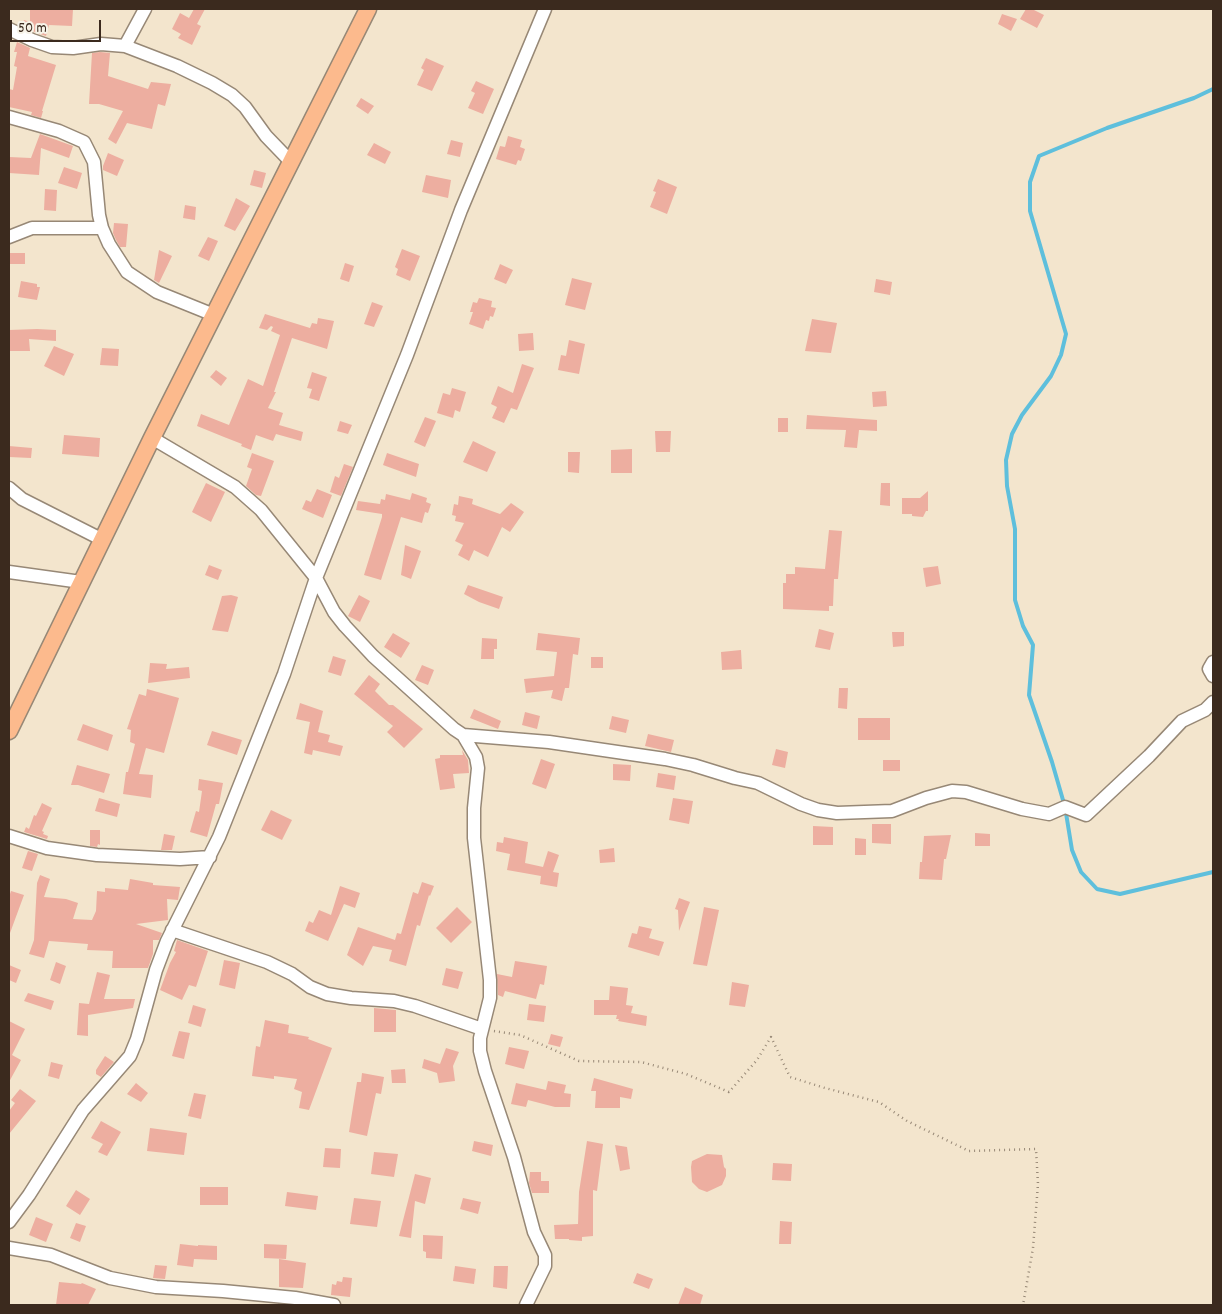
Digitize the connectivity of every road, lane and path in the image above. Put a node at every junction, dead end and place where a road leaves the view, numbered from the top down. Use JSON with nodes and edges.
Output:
{"nodes":[{"id":1,"x":145,"y":9,"type":"edge"},
{"id":2,"x":368,"y":9,"type":"edge"},
{"id":3,"x":545,"y":9,"type":"edge"},
{"id":4,"x":9,"y":29,"type":"edge"},
{"id":5,"x":125,"y":46,"type":"junction"},
{"id":6,"x":9,"y":118,"type":"edge"},
{"id":7,"x":292,"y":163,"type":"junction"},
{"id":8,"x":102,"y":228,"type":"junction"},
{"id":9,"x":9,"y":237,"type":"edge"},
{"id":10,"x":214,"y":315,"type":"junction"},
{"id":11,"x":152,"y":438,"type":"junction"},
{"id":12,"x":9,"y":488,"type":"edge"},
{"id":13,"x":103,"y":540,"type":"junction"},
{"id":14,"x":9,"y":572,"type":"edge"},
{"id":15,"x":316,"y":578,"type":"junction"},
{"id":16,"x":81,"y":582,"type":"junction"},
{"id":17,"x":1213,"y":662,"type":"edge"},
{"id":18,"x":1213,"y":676,"type":"edge"},
{"id":19,"x":1213,"y":702,"type":"edge"},
{"id":20,"x":9,"y":731,"type":"edge"},
{"id":21,"x":463,"y":734,"type":"junction"},
{"id":22,"x":9,"y":836,"type":"edge"},
{"id":23,"x":210,"y":857,"type":"junction"},
{"id":24,"x":172,"y":930,"type":"junction"},
{"id":25,"x":482,"y":1029,"type":"junction"},
{"id":26,"x":9,"y":1222,"type":"edge"},
{"id":27,"x":9,"y":1248,"type":"edge"},
{"id":28,"x":334,"y":1305,"type":"edge"},
{"id":29,"x":526,"y":1305,"type":"edge"},
{"id":30,"x":1024,"y":1305,"type":"edge"}],
"edges":[{"from":1,"to":5,"type":"street"},
{"from":2,"to":7,"type":"main road"},
{"from":3,"to":15,"type":"street"},
{"from":4,"to":5,"type":"street"},
{"from":5,"to":7,"type":"street"},
{"from":6,"to":8,"type":"street"},
{"from":7,"to":10,"type":"main road"},
{"from":8,"to":9,"type":"street"},
{"from":8,"to":10,"type":"street"},
{"from":10,"to":11,"type":"main road"},
{"from":11,"to":13,"type":"main road"},
{"from":11,"to":15,"type":"street"},
{"from":12,"to":13,"type":"street"},
{"from":13,"to":16,"type":"main road"},
{"from":14,"to":16,"type":"street"},
{"from":15,"to":21,"type":"street"},
{"from":15,"to":23,"type":"street"},
{"from":16,"to":20,"type":"main road"},
{"from":17,"to":18,"type":"street"},
{"from":19,"to":21,"type":"street"},
{"from":21,"to":25,"type":"street"},
{"from":22,"to":23,"type":"street"},
{"from":23,"to":24,"type":"street"},
{"from":24,"to":25,"type":"street"},
{"from":24,"to":26,"type":"street"},
{"from":25,"to":29,"type":"street"},
{"from":25,"to":30,"type":"path"},
{"from":27,"to":28,"type":"street"}]}
